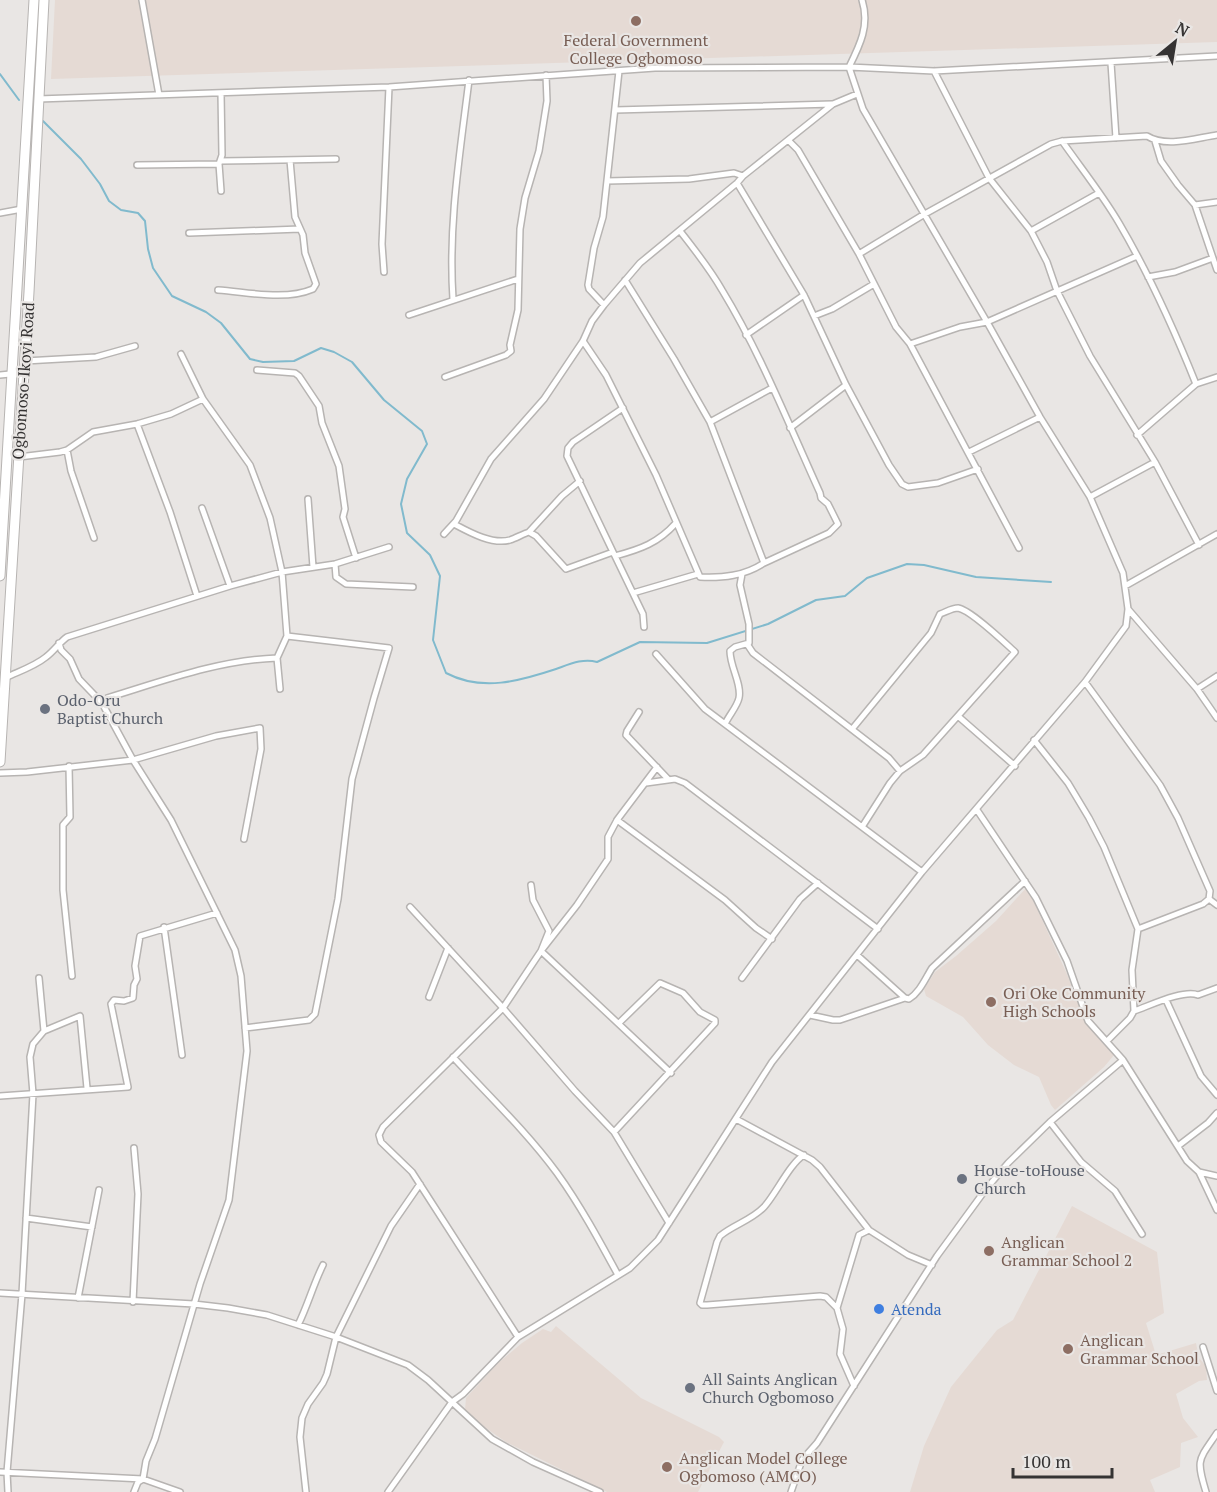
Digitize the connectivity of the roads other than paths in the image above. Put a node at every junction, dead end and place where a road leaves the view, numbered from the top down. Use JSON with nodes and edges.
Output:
{"nodes":[{"id":1,"x":33,"y":0,"type":"edge"},
{"id":2,"x":44,"y":0,"type":"edge"},
{"id":3,"x":142,"y":0,"type":"edge"},
{"id":4,"x":862,"y":0,"type":"edge"},
{"id":5,"x":1217,"y":56,"type":"edge"},
{"id":6,"x":1111,"y":63,"type":"junction"},
{"id":7,"x":849,"y":67,"type":"junction"},
{"id":8,"x":934,"y":70,"type":"junction"},
{"id":9,"x":618,"y":71,"type":"junction"},
{"id":10,"x":546,"y":75,"type":"junction"},
{"id":11,"x":469,"y":80,"type":"junction"},
{"id":12,"x":389,"y":87,"type":"junction"},
{"id":13,"x":221,"y":93,"type":"junction"},
{"id":14,"x":857,"y":94,"type":"junction"},
{"id":15,"x":159,"y":95,"type":"junction"},
{"id":16,"x":38,"y":99,"type":"junction"},
{"id":17,"x":834,"y":104,"type":"junction"},
{"id":18,"x":615,"y":110,"type":"junction"},
{"id":19,"x":1217,"y":135,"type":"edge"},
{"id":20,"x":1116,"y":138,"type":"junction"},
{"id":21,"x":789,"y":141,"type":"junction"},
{"id":22,"x":1062,"y":141,"type":"junction"},
{"id":23,"x":1155,"y":141,"type":"junction"},
{"id":24,"x":336,"y":159,"type":"dead end"},
{"id":25,"x":290,"y":160,"type":"junction"},
{"id":26,"x":220,"y":162,"type":"junction"},
{"id":27,"x":137,"y":165,"type":"dead end"},
{"id":28,"x":743,"y":176,"type":"junction"},
{"id":29,"x":989,"y":178,"type":"junction"},
{"id":30,"x":607,"y":181,"type":"junction"},
{"id":31,"x":737,"y":183,"type":"junction"},
{"id":32,"x":221,"y":191,"type":"dead end"},
{"id":33,"x":1099,"y":193,"type":"junction"},
{"id":34,"x":1217,"y":202,"type":"edge"},
{"id":35,"x":1195,"y":205,"type":"junction"},
{"id":36,"x":22,"y":209,"type":"junction"},
{"id":37,"x":0,"y":213,"type":"edge"},
{"id":38,"x":923,"y":214,"type":"junction"},
{"id":39,"x":300,"y":229,"type":"junction"},
{"id":40,"x":680,"y":231,"type":"junction"},
{"id":41,"x":1031,"y":231,"type":"junction"},
{"id":42,"x":189,"y":233,"type":"dead end"},
{"id":43,"x":859,"y":254,"type":"junction"},
{"id":44,"x":1137,"y":256,"type":"junction"},
{"id":45,"x":1213,"y":258,"type":"junction"},
{"id":46,"x":1217,"y":270,"type":"edge"},
{"id":47,"x":384,"y":272,"type":"dead end"},
{"id":48,"x":1148,"y":277,"type":"junction"},
{"id":49,"x":518,"y":279,"type":"junction"},
{"id":50,"x":625,"y":280,"type":"junction"},
{"id":51,"x":874,"y":284,"type":"junction"},
{"id":52,"x":218,"y":290,"type":"dead end"},
{"id":53,"x":1057,"y":291,"type":"junction"},
{"id":54,"x":804,"y":295,"type":"junction"},
{"id":55,"x":453,"y":299,"type":"junction"},
{"id":56,"x":604,"y":304,"type":"junction"},
{"id":57,"x":409,"y":315,"type":"dead end"},
{"id":58,"x":814,"y":316,"type":"junction"},
{"id":59,"x":987,"y":322,"type":"junction"},
{"id":60,"x":746,"y":335,"type":"junction"},
{"id":61,"x":583,"y":340,"type":"junction"},
{"id":62,"x":910,"y":344,"type":"junction"},
{"id":63,"x":135,"y":346,"type":"dead end"},
{"id":64,"x":181,"y":354,"type":"dead end"},
{"id":65,"x":25,"y":361,"type":"junction"},
{"id":66,"x":257,"y":370,"type":"dead end"},
{"id":67,"x":10,"y":374,"type":"junction"},
{"id":68,"x":0,"y":375,"type":"edge"},
{"id":69,"x":445,"y":377,"type":"dead end"},
{"id":70,"x":1217,"y":377,"type":"edge"},
{"id":71,"x":1196,"y":384,"type":"junction"},
{"id":72,"x":846,"y":385,"type":"junction"},
{"id":73,"x":772,"y":388,"type":"junction"},
{"id":74,"x":203,"y":399,"type":"junction"},
{"id":75,"x":623,"y":408,"type":"junction"},
{"id":76,"x":1040,"y":417,"type":"junction"},
{"id":77,"x":710,"y":422,"type":"junction"},
{"id":78,"x":137,"y":424,"type":"junction"},
{"id":79,"x":790,"y":428,"type":"junction"},
{"id":80,"x":1137,"y":435,"type":"junction"},
{"id":81,"x":67,"y":450,"type":"junction"},
{"id":82,"x":969,"y":452,"type":"junction"},
{"id":83,"x":18,"y":457,"type":"junction"},
{"id":84,"x":1155,"y":462,"type":"junction"},
{"id":85,"x":978,"y":469,"type":"junction"},
{"id":86,"x":580,"y":481,"type":"junction"},
{"id":87,"x":2,"y":493,"type":"edge"},
{"id":88,"x":17,"y":493,"type":"junction"},
{"id":89,"x":1090,"y":497,"type":"junction"},
{"id":90,"x":308,"y":499,"type":"dead end"},
{"id":91,"x":202,"y":508,"type":"dead end"},
{"id":92,"x":676,"y":523,"type":"junction"},
{"id":93,"x":453,"y":524,"type":"junction"},
{"id":94,"x":529,"y":532,"type":"junction"},
{"id":95,"x":444,"y":534,"type":"dead end"},
{"id":96,"x":1217,"y":534,"type":"edge"},
{"id":97,"x":94,"y":538,"type":"dead end"},
{"id":98,"x":1199,"y":545,"type":"junction"},
{"id":99,"x":389,"y":547,"type":"dead end"},
{"id":100,"x":1019,"y":548,"type":"dead end"},
{"id":101,"x":614,"y":554,"type":"junction"},
{"id":102,"x":356,"y":558,"type":"junction"},
{"id":103,"x":764,"y":563,"type":"junction"},
{"id":104,"x":335,"y":564,"type":"junction"},
{"id":105,"x":313,"y":567,"type":"junction"},
{"id":106,"x":282,"y":572,"type":"junction"},
{"id":107,"x":698,"y":574,"type":"junction"},
{"id":108,"x":742,"y":574,"type":"junction"},
{"id":109,"x":0,"y":576,"type":"edge"},
{"id":110,"x":230,"y":586,"type":"junction"},
{"id":111,"x":1125,"y":586,"type":"junction"},
{"id":112,"x":413,"y":587,"type":"dead end"},
{"id":113,"x":633,"y":593,"type":"junction"},
{"id":114,"x":197,"y":596,"type":"junction"},
{"id":115,"x":1128,"y":609,"type":"junction"},
{"id":116,"x":644,"y":627,"type":"dead end"},
{"id":117,"x":287,"y":636,"type":"junction"},
{"id":118,"x":59,"y":643,"type":"junction"},
{"id":119,"x":747,"y":644,"type":"junction"},
{"id":120,"x":656,"y":654,"type":"dead end"},
{"id":121,"x":277,"y":658,"type":"junction"},
{"id":122,"x":1217,"y":676,"type":"edge"},
{"id":123,"x":7,"y":677,"type":"junction"},
{"id":124,"x":1085,"y":682,"type":"junction"},
{"id":125,"x":280,"y":689,"type":"dead end"},
{"id":126,"x":1197,"y":689,"type":"junction"},
{"id":127,"x":102,"y":703,"type":"junction"},
{"id":128,"x":639,"y":712,"type":"dead end"},
{"id":129,"x":959,"y":717,"type":"junction"},
{"id":130,"x":1217,"y":717,"type":"edge"},
{"id":131,"x":725,"y":724,"type":"junction"},
{"id":132,"x":853,"y":728,"type":"junction"},
{"id":133,"x":1034,"y":741,"type":"junction"},
{"id":134,"x":133,"y":760,"type":"junction"},
{"id":135,"x":0,"y":762,"type":"edge"},
{"id":136,"x":69,"y":766,"type":"junction"},
{"id":137,"x":1015,"y":766,"type":"junction"},
{"id":138,"x":657,"y":767,"type":"junction"},
{"id":139,"x":900,"y":771,"type":"junction"},
{"id":140,"x":0,"y":772,"type":"edge"},
{"id":141,"x":668,"y":779,"type":"junction"},
{"id":142,"x":646,"y":783,"type":"junction"},
{"id":143,"x":977,"y":810,"type":"junction"},
{"id":144,"x":617,"y":820,"type":"junction"},
{"id":145,"x":862,"y":827,"type":"junction"},
{"id":146,"x":244,"y":839,"type":"dead end"},
{"id":147,"x":922,"y":872,"type":"junction"},
{"id":148,"x":1025,"y":881,"type":"junction"},
{"id":149,"x":818,"y":883,"type":"junction"},
{"id":150,"x":531,"y":885,"type":"dead end"},
{"id":151,"x":1209,"y":899,"type":"junction"},
{"id":152,"x":1217,"y":905,"type":"edge"},
{"id":153,"x":410,"y":908,"type":"dead end"},
{"id":154,"x":217,"y":913,"type":"junction"},
{"id":155,"x":164,"y":927,"type":"junction"},
{"id":156,"x":878,"y":929,"type":"junction"},
{"id":157,"x":1138,"y":929,"type":"junction"},
{"id":158,"x":772,"y":939,"type":"junction"},
{"id":159,"x":448,"y":948,"type":"junction"},
{"id":160,"x":541,"y":951,"type":"junction"},
{"id":161,"x":857,"y":955,"type":"junction"},
{"id":162,"x":72,"y":976,"type":"dead end"},
{"id":163,"x":39,"y":978,"type":"dead end"},
{"id":164,"x":742,"y":978,"type":"dead end"},
{"id":165,"x":1217,"y":988,"type":"edge"},
{"id":166,"x":429,"y":997,"type":"dead end"},
{"id":167,"x":905,"y":998,"type":"junction"},
{"id":168,"x":1166,"y":1000,"type":"junction"},
{"id":169,"x":503,"y":1008,"type":"junction"},
{"id":170,"x":1134,"y":1011,"type":"junction"},
{"id":171,"x":810,"y":1015,"type":"junction"},
{"id":172,"x":619,"y":1023,"type":"junction"},
{"id":173,"x":244,"y":1028,"type":"junction"},
{"id":174,"x":44,"y":1030,"type":"junction"},
{"id":175,"x":1107,"y":1041,"type":"junction"},
{"id":176,"x":182,"y":1055,"type":"dead end"},
{"id":177,"x":453,"y":1056,"type":"junction"},
{"id":178,"x":1123,"y":1060,"type":"junction"},
{"id":179,"x":671,"y":1073,"type":"junction"},
{"id":180,"x":87,"y":1088,"type":"junction"},
{"id":181,"x":33,"y":1094,"type":"junction"},
{"id":182,"x":1217,"y":1095,"type":"edge"},
{"id":183,"x":0,"y":1096,"type":"edge"},
{"id":184,"x":1217,"y":1113,"type":"edge"},
{"id":185,"x":736,"y":1119,"type":"junction"},
{"id":186,"x":1050,"y":1122,"type":"junction"},
{"id":187,"x":615,"y":1132,"type":"junction"},
{"id":188,"x":1178,"y":1146,"type":"junction"},
{"id":189,"x":134,"y":1148,"type":"dead end"},
{"id":190,"x":793,"y":1151,"type":"junction"},
{"id":191,"x":804,"y":1155,"type":"junction"},
{"id":192,"x":796,"y":1160,"type":"junction"},
{"id":193,"x":1199,"y":1172,"type":"junction"},
{"id":194,"x":1217,"y":1176,"type":"edge"},
{"id":195,"x":420,"y":1184,"type":"junction"},
{"id":196,"x":99,"y":1190,"type":"dead end"},
{"id":197,"x":1217,"y":1210,"type":"edge"},
{"id":198,"x":26,"y":1218,"type":"junction"},
{"id":199,"x":669,"y":1223,"type":"junction"},
{"id":200,"x":92,"y":1227,"type":"junction"},
{"id":201,"x":869,"y":1230,"type":"junction"},
{"id":202,"x":1142,"y":1234,"type":"dead end"},
{"id":203,"x":323,"y":1265,"type":"dead end"},
{"id":204,"x":932,"y":1265,"type":"junction"},
{"id":205,"x":618,"y":1275,"type":"junction"},
{"id":206,"x":0,"y":1293,"type":"edge"},
{"id":207,"x":22,"y":1294,"type":"junction"},
{"id":208,"x":78,"y":1298,"type":"junction"},
{"id":209,"x":133,"y":1302,"type":"junction"},
{"id":210,"x":194,"y":1304,"type":"junction"},
{"id":211,"x":837,"y":1308,"type":"junction"},
{"id":212,"x":298,"y":1325,"type":"junction"},
{"id":213,"x":336,"y":1337,"type":"junction"},
{"id":214,"x":518,"y":1337,"type":"junction"},
{"id":215,"x":1203,"y":1347,"type":"dead end"},
{"id":216,"x":854,"y":1386,"type":"junction"},
{"id":217,"x":1217,"y":1391,"type":"edge"},
{"id":218,"x":452,"y":1402,"type":"junction"},
{"id":219,"x":1217,"y":1433,"type":"edge"},
{"id":220,"x":0,"y":1472,"type":"edge"},
{"id":221,"x":7,"y":1472,"type":"junction"},
{"id":222,"x":143,"y":1479,"type":"junction"},
{"id":223,"x":8,"y":1492,"type":"edge"},
{"id":224,"x":134,"y":1492,"type":"edge"},
{"id":225,"x":180,"y":1492,"type":"edge"},
{"id":226,"x":306,"y":1492,"type":"edge"},
{"id":227,"x":387,"y":1492,"type":"edge"},
{"id":228,"x":600,"y":1492,"type":"edge"},
{"id":229,"x":791,"y":1492,"type":"edge"},
{"id":230,"x":1206,"y":1492,"type":"edge"}],
"edges":[{"from":1,"to":36,"type":"main road","name":"Ogbomoso-Ikoyi Road"},
{"from":2,"to":16,"type":"main road","name":"Ogbomoso-Ikoyi Road"},
{"from":3,"to":15,"type":"street"},
{"from":4,"to":7,"type":"street"},
{"from":5,"to":6,"type":"street"},
{"from":6,"to":8,"type":"street"},
{"from":6,"to":20,"type":"street"},
{"from":7,"to":8,"type":"street"},
{"from":7,"to":9,"type":"street"},
{"from":7,"to":14,"type":"street"},
{"from":8,"to":29,"type":"street"},
{"from":9,"to":10,"type":"street"},
{"from":9,"to":18,"type":"street"},
{"from":10,"to":11,"type":"street"},
{"from":10,"to":49,"type":"street"},
{"from":11,"to":12,"type":"street"},
{"from":11,"to":55,"type":"street"},
{"from":12,"to":13,"type":"street"},
{"from":12,"to":47,"type":"street"},
{"from":13,"to":15,"type":"street"},
{"from":13,"to":26,"type":"street"},
{"from":14,"to":17,"type":"street"},
{"from":14,"to":38,"type":"street"},
{"from":15,"to":16,"type":"street"},
{"from":16,"to":65,"type":"main road","name":"Ogbomoso-Ikoyi Road"},
{"from":17,"to":18,"type":"street"},
{"from":17,"to":21,"type":"street"},
{"from":18,"to":30,"type":"street"},
{"from":19,"to":23,"type":"street"},
{"from":20,"to":22,"type":"street"},
{"from":20,"to":23,"type":"street"},
{"from":21,"to":28,"type":"street"},
{"from":21,"to":43,"type":"street"},
{"from":22,"to":29,"type":"street"},
{"from":22,"to":33,"type":"street"},
{"from":23,"to":35,"type":"street"},
{"from":24,"to":25,"type":"street"},
{"from":25,"to":26,"type":"street"},
{"from":25,"to":39,"type":"street"},
{"from":26,"to":27,"type":"street"},
{"from":26,"to":32,"type":"street"},
{"from":28,"to":30,"type":"street"},
{"from":28,"to":31,"type":"street"},
{"from":29,"to":38,"type":"street"},
{"from":29,"to":41,"type":"street"},
{"from":30,"to":56,"type":"street"},
{"from":31,"to":40,"type":"street"},
{"from":31,"to":54,"type":"street"},
{"from":33,"to":41,"type":"street"},
{"from":33,"to":44,"type":"street"},
{"from":34,"to":35,"type":"street"},
{"from":35,"to":45,"type":"street"},
{"from":36,"to":37,"type":"street"},
{"from":36,"to":67,"type":"main road","name":"Ogbomoso-Ikoyi Road"},
{"from":38,"to":43,"type":"street"},
{"from":38,"to":59,"type":"street"},
{"from":39,"to":42,"type":"street"},
{"from":39,"to":52,"type":"street"},
{"from":40,"to":50,"type":"street"},
{"from":40,"to":60,"type":"street"},
{"from":41,"to":53,"type":"street"},
{"from":43,"to":51,"type":"street"},
{"from":44,"to":48,"type":"street"},
{"from":44,"to":53,"type":"street"},
{"from":45,"to":46,"type":"street"},
{"from":45,"to":48,"type":"street"},
{"from":48,"to":71,"type":"street"},
{"from":49,"to":55,"type":"street"},
{"from":49,"to":69,"type":"street"},
{"from":50,"to":56,"type":"street"},
{"from":50,"to":77,"type":"street"},
{"from":51,"to":58,"type":"street"},
{"from":51,"to":62,"type":"street"},
{"from":53,"to":59,"type":"street"},
{"from":53,"to":80,"type":"street"},
{"from":54,"to":58,"type":"street"},
{"from":54,"to":60,"type":"street"},
{"from":55,"to":57,"type":"street"},
{"from":56,"to":61,"type":"street"},
{"from":58,"to":72,"type":"street"},
{"from":59,"to":62,"type":"street"},
{"from":59,"to":76,"type":"street"},
{"from":60,"to":73,"type":"street"},
{"from":61,"to":75,"type":"street"},
{"from":61,"to":93,"type":"street"},
{"from":62,"to":82,"type":"street"},
{"from":63,"to":65,"type":"street"},
{"from":64,"to":74,"type":"street"},
{"from":65,"to":83,"type":"main road","name":"Ogbomoso-Ikoyi Road"},
{"from":66,"to":102,"type":"street"},
{"from":67,"to":68,"type":"street"},
{"from":67,"to":87,"type":"main road","name":"Ogbomoso-Ikoyi Road"},
{"from":70,"to":71,"type":"street"},
{"from":71,"to":80,"type":"street"},
{"from":72,"to":79,"type":"street"},
{"from":72,"to":85,"type":"street"},
{"from":73,"to":77,"type":"street"},
{"from":73,"to":79,"type":"street"},
{"from":74,"to":78,"type":"street"},
{"from":74,"to":106,"type":"street"},
{"from":75,"to":86,"type":"street"},
{"from":75,"to":92,"type":"street"},
{"from":76,"to":82,"type":"street"},
{"from":76,"to":89,"type":"street"},
{"from":77,"to":103,"type":"street"},
{"from":78,"to":81,"type":"street"},
{"from":78,"to":114,"type":"street"},
{"from":79,"to":103,"type":"street"},
{"from":80,"to":84,"type":"street"},
{"from":81,"to":83,"type":"street"},
{"from":81,"to":97,"type":"street"},
{"from":82,"to":85,"type":"street"},
{"from":83,"to":88,"type":"main road","name":"Ogbomoso-Ikoyi Road"},
{"from":84,"to":89,"type":"street"},
{"from":84,"to":98,"type":"street"},
{"from":85,"to":100,"type":"street"},
{"from":86,"to":94,"type":"street"},
{"from":86,"to":101,"type":"street"},
{"from":87,"to":88,"type":"street"},
{"from":87,"to":109,"type":"main road","name":"Ogbomoso-Ikoyi Road"},
{"from":88,"to":123,"type":"main road","name":"Ogbomoso-Ikoyi Road"},
{"from":89,"to":111,"type":"street"},
{"from":90,"to":105,"type":"street"},
{"from":91,"to":110,"type":"street"},
{"from":92,"to":101,"type":"street"},
{"from":92,"to":107,"type":"street"},
{"from":93,"to":94,"type":"street"},
{"from":93,"to":95,"type":"street"},
{"from":94,"to":101,"type":"street"},
{"from":96,"to":98,"type":"street"},
{"from":98,"to":111,"type":"street"},
{"from":99,"to":102,"type":"street"},
{"from":101,"to":113,"type":"street"},
{"from":102,"to":104,"type":"street"},
{"from":103,"to":108,"type":"street"},
{"from":104,"to":105,"type":"street"},
{"from":104,"to":112,"type":"street"},
{"from":105,"to":106,"type":"street"},
{"from":106,"to":110,"type":"street"},
{"from":106,"to":117,"type":"street"},
{"from":107,"to":108,"type":"street"},
{"from":107,"to":113,"type":"street"},
{"from":108,"to":119,"type":"street"},
{"from":110,"to":114,"type":"street"},
{"from":111,"to":115,"type":"street"},
{"from":113,"to":116,"type":"street"},
{"from":114,"to":118,"type":"street"},
{"from":115,"to":124,"type":"street"},
{"from":115,"to":126,"type":"street"},
{"from":117,"to":121,"type":"street"},
{"from":117,"to":173,"type":"street"},
{"from":118,"to":123,"type":"street"},
{"from":118,"to":127,"type":"street"},
{"from":119,"to":131,"type":"street"},
{"from":119,"to":132,"type":"street"},
{"from":120,"to":131,"type":"street"},
{"from":121,"to":125,"type":"street"},
{"from":121,"to":127,"type":"street"},
{"from":122,"to":126,"type":"street"},
{"from":123,"to":135,"type":"main road","name":"Ogbomoso-Ikoyi Road"},
{"from":124,"to":133,"type":"street"},
{"from":124,"to":151,"type":"street"},
{"from":126,"to":130,"type":"street"},
{"from":127,"to":134,"type":"street"},
{"from":128,"to":138,"type":"street"},
{"from":129,"to":132,"type":"street"},
{"from":129,"to":137,"type":"street"},
{"from":129,"to":139,"type":"street"},
{"from":131,"to":145,"type":"street"},
{"from":132,"to":139,"type":"street"},
{"from":133,"to":137,"type":"street"},
{"from":133,"to":157,"type":"street"},
{"from":134,"to":136,"type":"street"},
{"from":134,"to":146,"type":"street"},
{"from":134,"to":154,"type":"street"},
{"from":136,"to":140,"type":"street"},
{"from":136,"to":162,"type":"street"},
{"from":137,"to":143,"type":"street"},
{"from":138,"to":141,"type":"street"},
{"from":138,"to":142,"type":"street"},
{"from":139,"to":145,"type":"street"},
{"from":141,"to":142,"type":"street"},
{"from":141,"to":149,"type":"street"},
{"from":142,"to":144,"type":"street"},
{"from":143,"to":147,"type":"street"},
{"from":143,"to":148,"type":"street"},
{"from":144,"to":158,"type":"street"},
{"from":144,"to":160,"type":"street"},
{"from":145,"to":147,"type":"street"},
{"from":147,"to":156,"type":"street"},
{"from":148,"to":167,"type":"street"},
{"from":148,"to":175,"type":"street"},
{"from":149,"to":156,"type":"street"},
{"from":149,"to":158,"type":"street"},
{"from":150,"to":160,"type":"street"},
{"from":151,"to":152,"type":"street"},
{"from":151,"to":157,"type":"street"},
{"from":153,"to":159,"type":"street"},
{"from":154,"to":155,"type":"street"},
{"from":154,"to":173,"type":"street"},
{"from":155,"to":176,"type":"street"},
{"from":155,"to":180,"type":"street"},
{"from":156,"to":161,"type":"street"},
{"from":157,"to":170,"type":"street"},
{"from":158,"to":164,"type":"street"},
{"from":159,"to":166,"type":"street"},
{"from":159,"to":169,"type":"street"},
{"from":160,"to":169,"type":"street"},
{"from":160,"to":172,"type":"street"},
{"from":161,"to":167,"type":"street"},
{"from":161,"to":171,"type":"street"},
{"from":163,"to":174,"type":"street"},
{"from":165,"to":168,"type":"street"},
{"from":167,"to":171,"type":"street"},
{"from":168,"to":170,"type":"street"},
{"from":168,"to":182,"type":"street"},
{"from":169,"to":177,"type":"street"},
{"from":169,"to":187,"type":"street"},
{"from":170,"to":175,"type":"street"},
{"from":171,"to":185,"type":"street"},
{"from":172,"to":179,"type":"street"},
{"from":172,"to":179,"type":"street"},
{"from":173,"to":210,"type":"street"},
{"from":174,"to":180,"type":"street"},
{"from":174,"to":181,"type":"street"},
{"from":175,"to":178,"type":"street"},
{"from":177,"to":195,"type":"street"},
{"from":177,"to":205,"type":"street"},
{"from":178,"to":186,"type":"street"},
{"from":178,"to":188,"type":"street"},
{"from":179,"to":187,"type":"street"},
{"from":180,"to":181,"type":"street"},
{"from":181,"to":183,"type":"street"},
{"from":181,"to":198,"type":"street"},
{"from":184,"to":188,"type":"street"},
{"from":185,"to":190,"type":"street"},
{"from":185,"to":199,"type":"street"},
{"from":186,"to":202,"type":"street"},
{"from":186,"to":204,"type":"street"},
{"from":187,"to":199,"type":"street"},
{"from":188,"to":193,"type":"street"},
{"from":189,"to":209,"type":"street"},
{"from":190,"to":191,"type":"street"},
{"from":190,"to":192,"type":"street"},
{"from":191,"to":192,"type":"street"},
{"from":191,"to":201,"type":"street"},
{"from":192,"to":211,"type":"street"},
{"from":193,"to":194,"type":"street"},
{"from":193,"to":197,"type":"street"},
{"from":195,"to":213,"type":"street"},
{"from":195,"to":214,"type":"street"},
{"from":196,"to":200,"type":"street"},
{"from":198,"to":200,"type":"street"},
{"from":198,"to":207,"type":"street"},
{"from":199,"to":205,"type":"street"},
{"from":200,"to":208,"type":"street"},
{"from":201,"to":204,"type":"street"},
{"from":201,"to":211,"type":"street"},
{"from":203,"to":212,"type":"street"},
{"from":204,"to":216,"type":"street"},
{"from":205,"to":214,"type":"street"},
{"from":206,"to":207,"type":"street"},
{"from":207,"to":208,"type":"street"},
{"from":207,"to":221,"type":"street"},
{"from":208,"to":209,"type":"street"},
{"from":209,"to":210,"type":"street"},
{"from":210,"to":212,"type":"street"},
{"from":210,"to":222,"type":"street"},
{"from":211,"to":216,"type":"street"},
{"from":212,"to":213,"type":"street"},
{"from":213,"to":218,"type":"street"},
{"from":213,"to":226,"type":"street"},
{"from":214,"to":218,"type":"street"},
{"from":215,"to":217,"type":"street"},
{"from":216,"to":229,"type":"street"},
{"from":218,"to":227,"type":"street"},
{"from":218,"to":228,"type":"street"},
{"from":219,"to":230,"type":"street"},
{"from":220,"to":221,"type":"street"},
{"from":221,"to":222,"type":"street"},
{"from":221,"to":223,"type":"street"},
{"from":222,"to":224,"type":"street"},
{"from":222,"to":225,"type":"street"}]}
